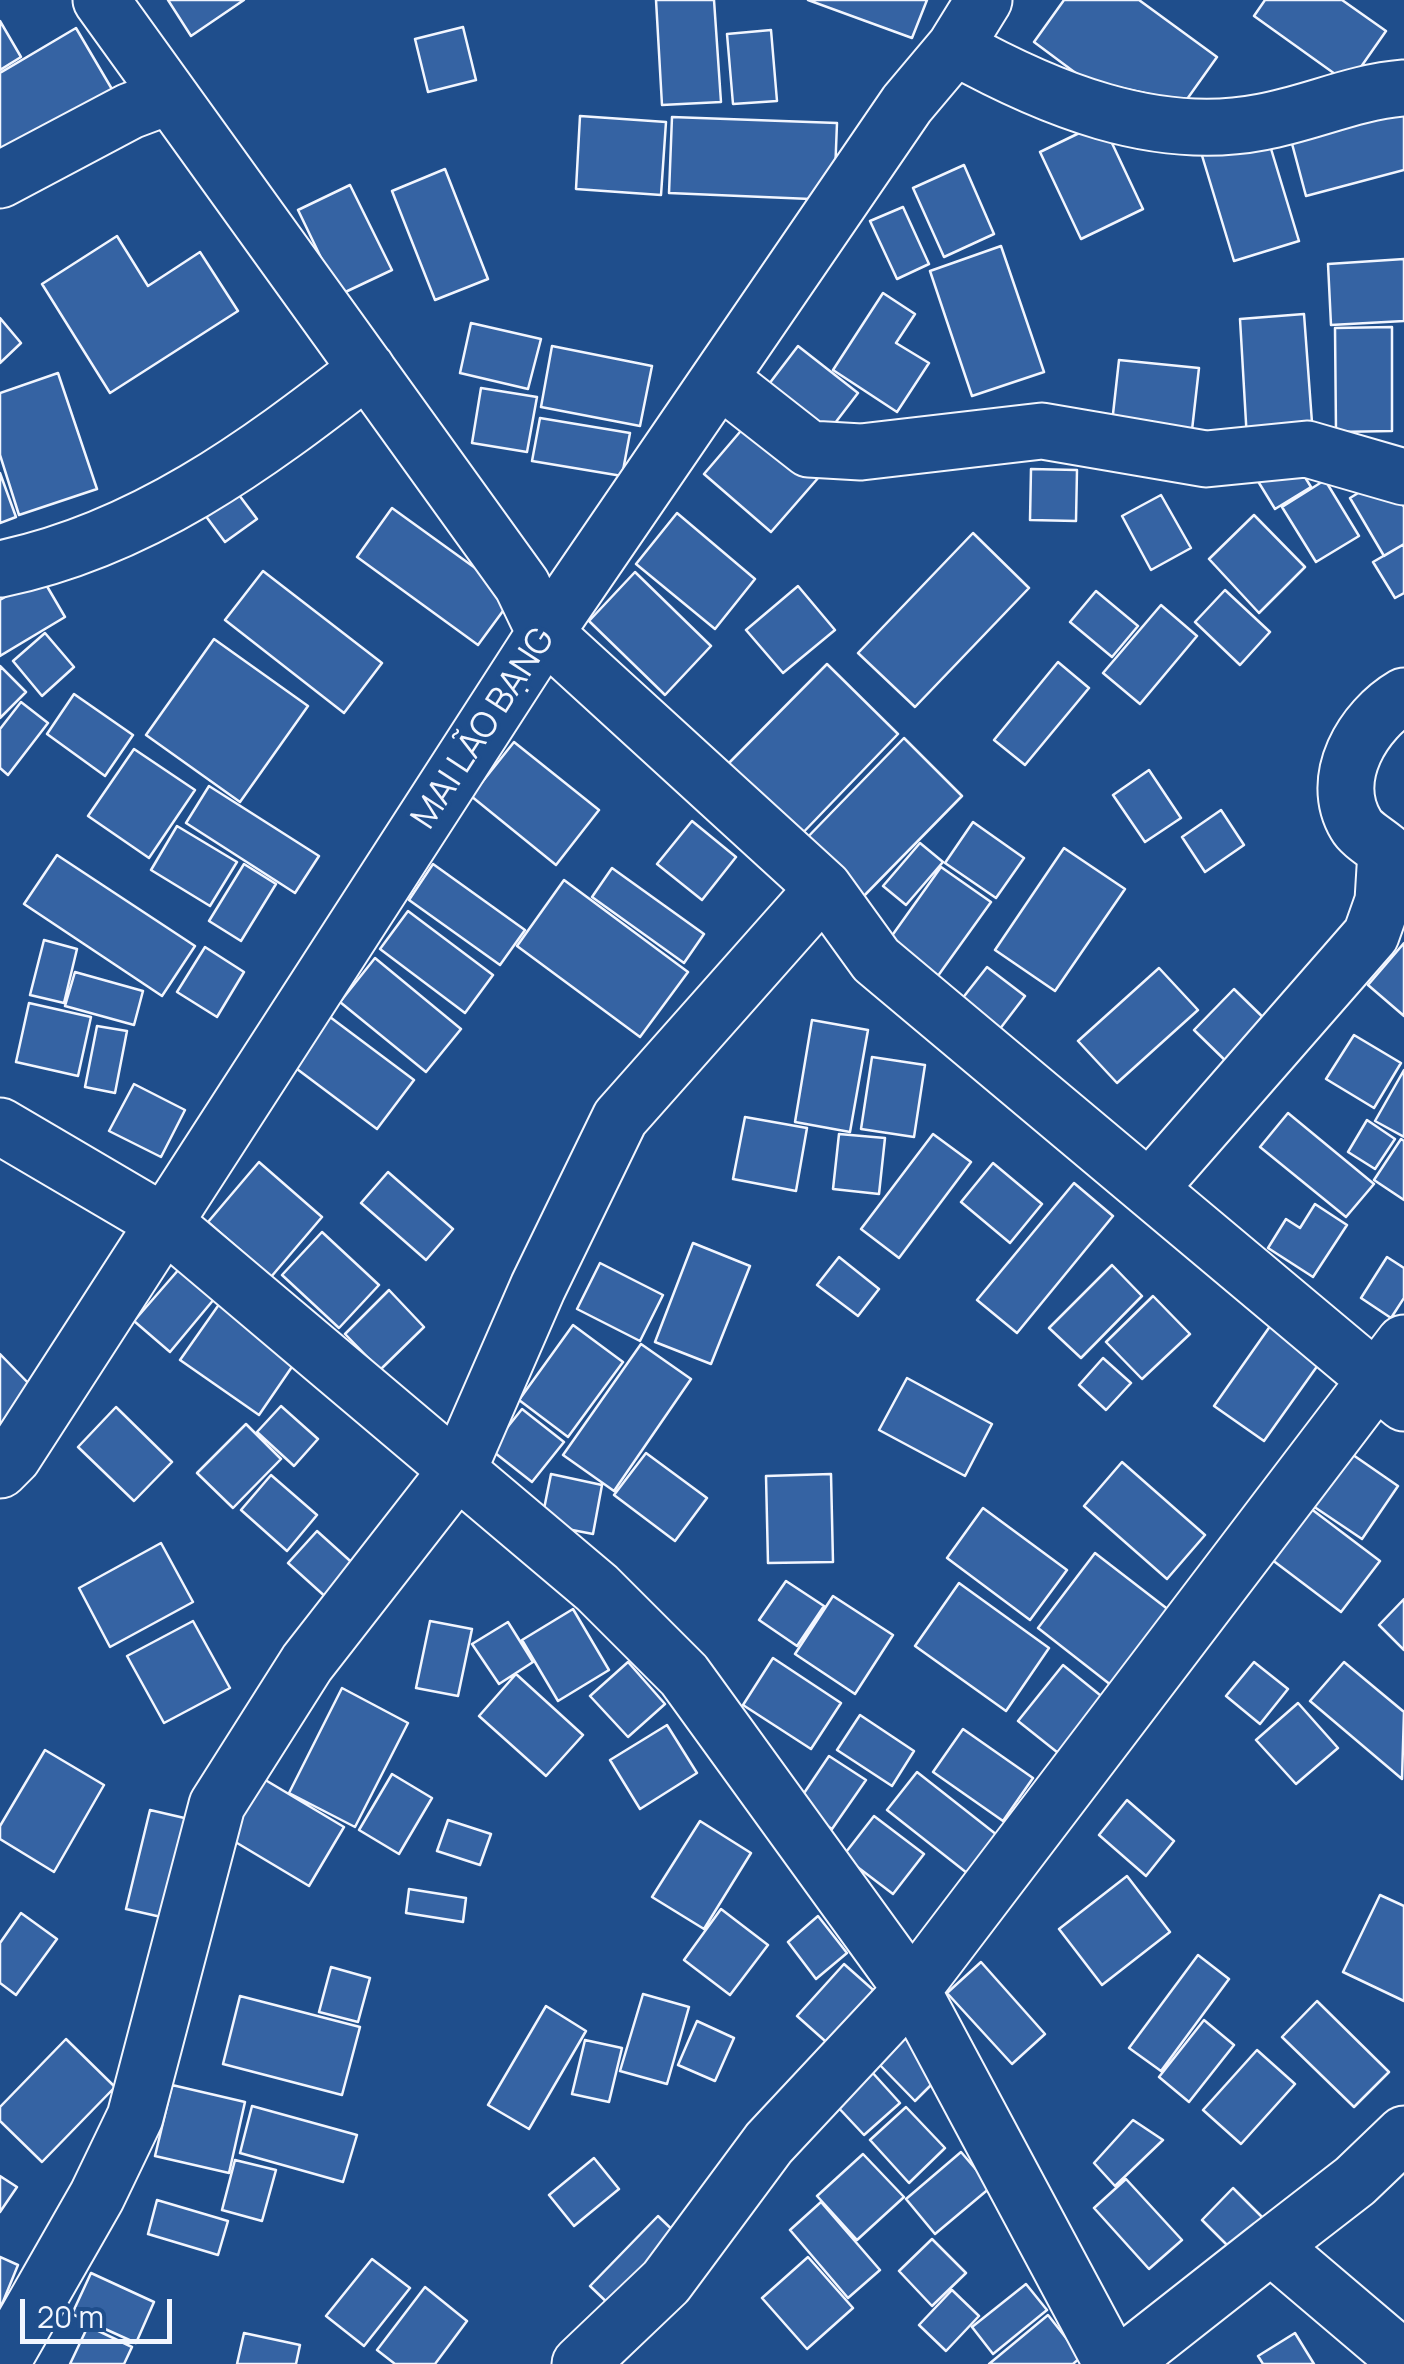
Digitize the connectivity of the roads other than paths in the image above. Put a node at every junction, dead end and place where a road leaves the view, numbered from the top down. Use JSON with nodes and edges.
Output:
{"nodes":[{"id":1,"x":101,"y":0,"type":"edge"},
{"id":2,"x":984,"y":0,"type":"edge"},
{"id":3,"x":955,"y":46,"type":"junction"},
{"id":4,"x":1404,"y":88,"type":"edge"},
{"id":5,"x":170,"y":96,"type":"junction"},
{"id":6,"x":0,"y":180,"type":"edge"},
{"id":7,"x":367,"y":369,"type":"junction"},
{"id":8,"x":720,"y":380,"type":"junction"},
{"id":9,"x":1404,"y":477,"type":"edge"},
{"id":10,"x":0,"y":569,"type":"edge"},
{"id":11,"x":545,"y":633,"type":"junction"},
{"id":12,"x":1404,"y":696,"type":"edge"},
{"id":13,"x":824,"y":888,"type":"junction"},
{"id":14,"x":0,"y":1126,"type":"edge"},
{"id":15,"x":1150,"y":1189,"type":"junction"},
{"id":16,"x":165,"y":1223,"type":"junction"},
{"id":17,"x":1395,"y":1376,"type":"edge"},
{"id":18,"x":459,"y":1468,"type":"junction"},
{"id":19,"x":0,"y":1470,"type":"edge"},
{"id":20,"x":912,"y":1990,"type":"junction"},
{"id":21,"x":1404,"y":2134,"type":"edge"},
{"id":22,"x":1271,"y":2246,"type":"junction"},
{"id":23,"x":1404,"y":2359,"type":"edge"},
{"id":24,"x":0,"y":2364,"type":"edge"},
{"id":25,"x":580,"y":2364,"type":"edge"},
{"id":26,"x":1112,"y":2364,"type":"edge"},
{"id":27,"x":1121,"y":2364,"type":"edge"}],
"edges":[{"from":1,"to":5,"type":"street"},
{"from":2,"to":3,"type":"street","name":"MAI LÃO BẠNG"},
{"from":3,"to":4,"type":"street"},
{"from":3,"to":8,"type":"street","name":"MAI LÃO BẠNG"},
{"from":5,"to":6,"type":"street"},
{"from":5,"to":7,"type":"street"},
{"from":7,"to":10,"type":"street"},
{"from":7,"to":11,"type":"street"},
{"from":8,"to":9,"type":"street"},
{"from":8,"to":11,"type":"street","name":"MAI LÃO BẠNG"},
{"from":11,"to":13,"type":"street"},
{"from":11,"to":16,"type":"street","name":"MAI LÃO BẠNG"},
{"from":12,"to":15,"type":"street"},
{"from":13,"to":15,"type":"street"},
{"from":13,"to":18,"type":"street"},
{"from":14,"to":16,"type":"street"},
{"from":15,"to":17,"type":"street"},
{"from":16,"to":18,"type":"street"},
{"from":16,"to":19,"type":"street","name":"MAI LÃO BẠNG"},
{"from":17,"to":20,"type":"street"},
{"from":18,"to":20,"type":"street"},
{"from":18,"to":24,"type":"street"},
{"from":20,"to":25,"type":"street"},
{"from":20,"to":26,"type":"street"},
{"from":21,"to":22,"type":"street"},
{"from":22,"to":23,"type":"street"},
{"from":22,"to":27,"type":"street"}]}
